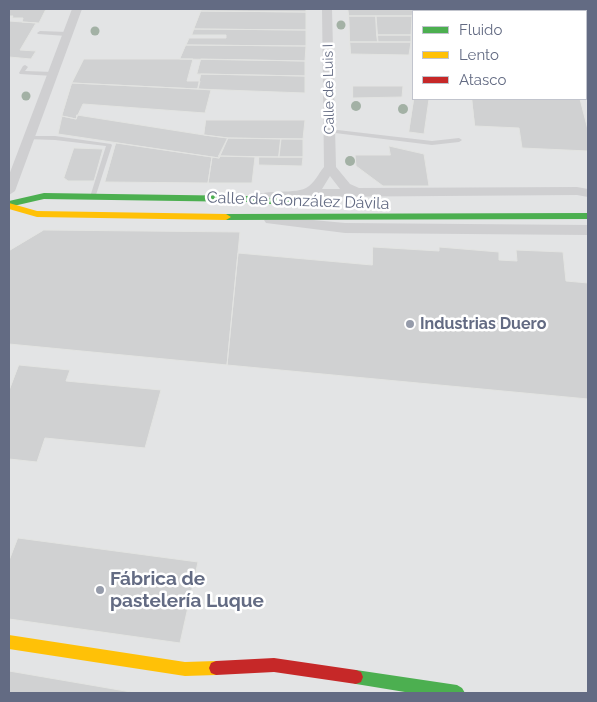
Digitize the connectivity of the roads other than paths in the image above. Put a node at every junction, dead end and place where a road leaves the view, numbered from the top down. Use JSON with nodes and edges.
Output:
{"nodes":[{"id":1,"x":77,"y":9,"type":"edge"},
{"id":2,"x":327,"y":9,"type":"edge"},
{"id":3,"x":40,"y":33,"type":"dead end"},
{"id":4,"x":67,"y":34,"type":"junction"},
{"id":5,"x":25,"y":67,"type":"dead end"},
{"id":6,"x":53,"y":74,"type":"junction"},
{"id":7,"x":329,"y":131,"type":"junction"},
{"id":8,"x":28,"y":138,"type":"junction"},
{"id":9,"x":459,"y":140,"type":"dead end"},
{"id":10,"x":330,"y":168,"type":"junction"},
{"id":11,"x":9,"y":191,"type":"edge"},
{"id":12,"x":356,"y":192,"type":"junction"},
{"id":13,"x":307,"y":193,"type":"junction"},
{"id":14,"x":588,"y":193,"type":"edge"},
{"id":15,"x":93,"y":197,"type":"junction"},
{"id":16,"x":247,"y":199,"type":"junction"},
{"id":17,"x":419,"y":204,"type":"dead end"},
{"id":18,"x":479,"y":204,"type":"dead end"},
{"id":19,"x":9,"y":205,"type":"edge"},
{"id":20,"x":588,"y":205,"type":"edge"},
{"id":21,"x":588,"y":216,"type":"edge"},
{"id":22,"x":245,"y":217,"type":"junction"},
{"id":23,"x":588,"y":230,"type":"edge"},
{"id":24,"x":9,"y":642,"type":"edge"},
{"id":25,"x":457,"y":693,"type":"edge"}],
"edges":[{"from":1,"to":4,"type":"street"},
{"from":2,"to":7,"type":"street","name":"Calle de Luis I"},
{"from":3,"to":4,"type":"lane"},
{"from":4,"to":6,"type":"street"},
{"from":5,"to":6,"type":"lane"},
{"from":6,"to":8,"type":"street"},
{"from":7,"to":9,"type":"lane"},
{"from":7,"to":10,"type":"street","name":"Calle de Luis I"},
{"from":8,"to":11,"type":"street"},
{"from":8,"to":15,"type":"lane"},
{"from":10,"to":12,"type":"street"},
{"from":10,"to":13,"type":"street"},
{"from":12,"to":13,"type":"street","name":"Calle de González Dávila"},
{"from":12,"to":14,"type":"street","name":"Calle de González Dávila"},
{"from":13,"to":16,"type":"street"},
{"from":15,"to":16,"type":"street","name":"Calle de González Dávila"},
{"from":15,"to":19,"type":"street","name":"Calle de González Dávila"},
{"from":16,"to":17,"type":"street","name":"Calle de González Dávila"},
{"from":18,"to":20,"type":"street"},
{"from":19,"to":22,"type":"street","name":"Calle de González Dávila"},
{"from":21,"to":22,"type":"street","name":"Calle de González Dávila"},
{"from":22,"to":23,"type":"street","name":"Calle de González Dávila"},
{"from":24,"to":25,"type":"street"}]}
